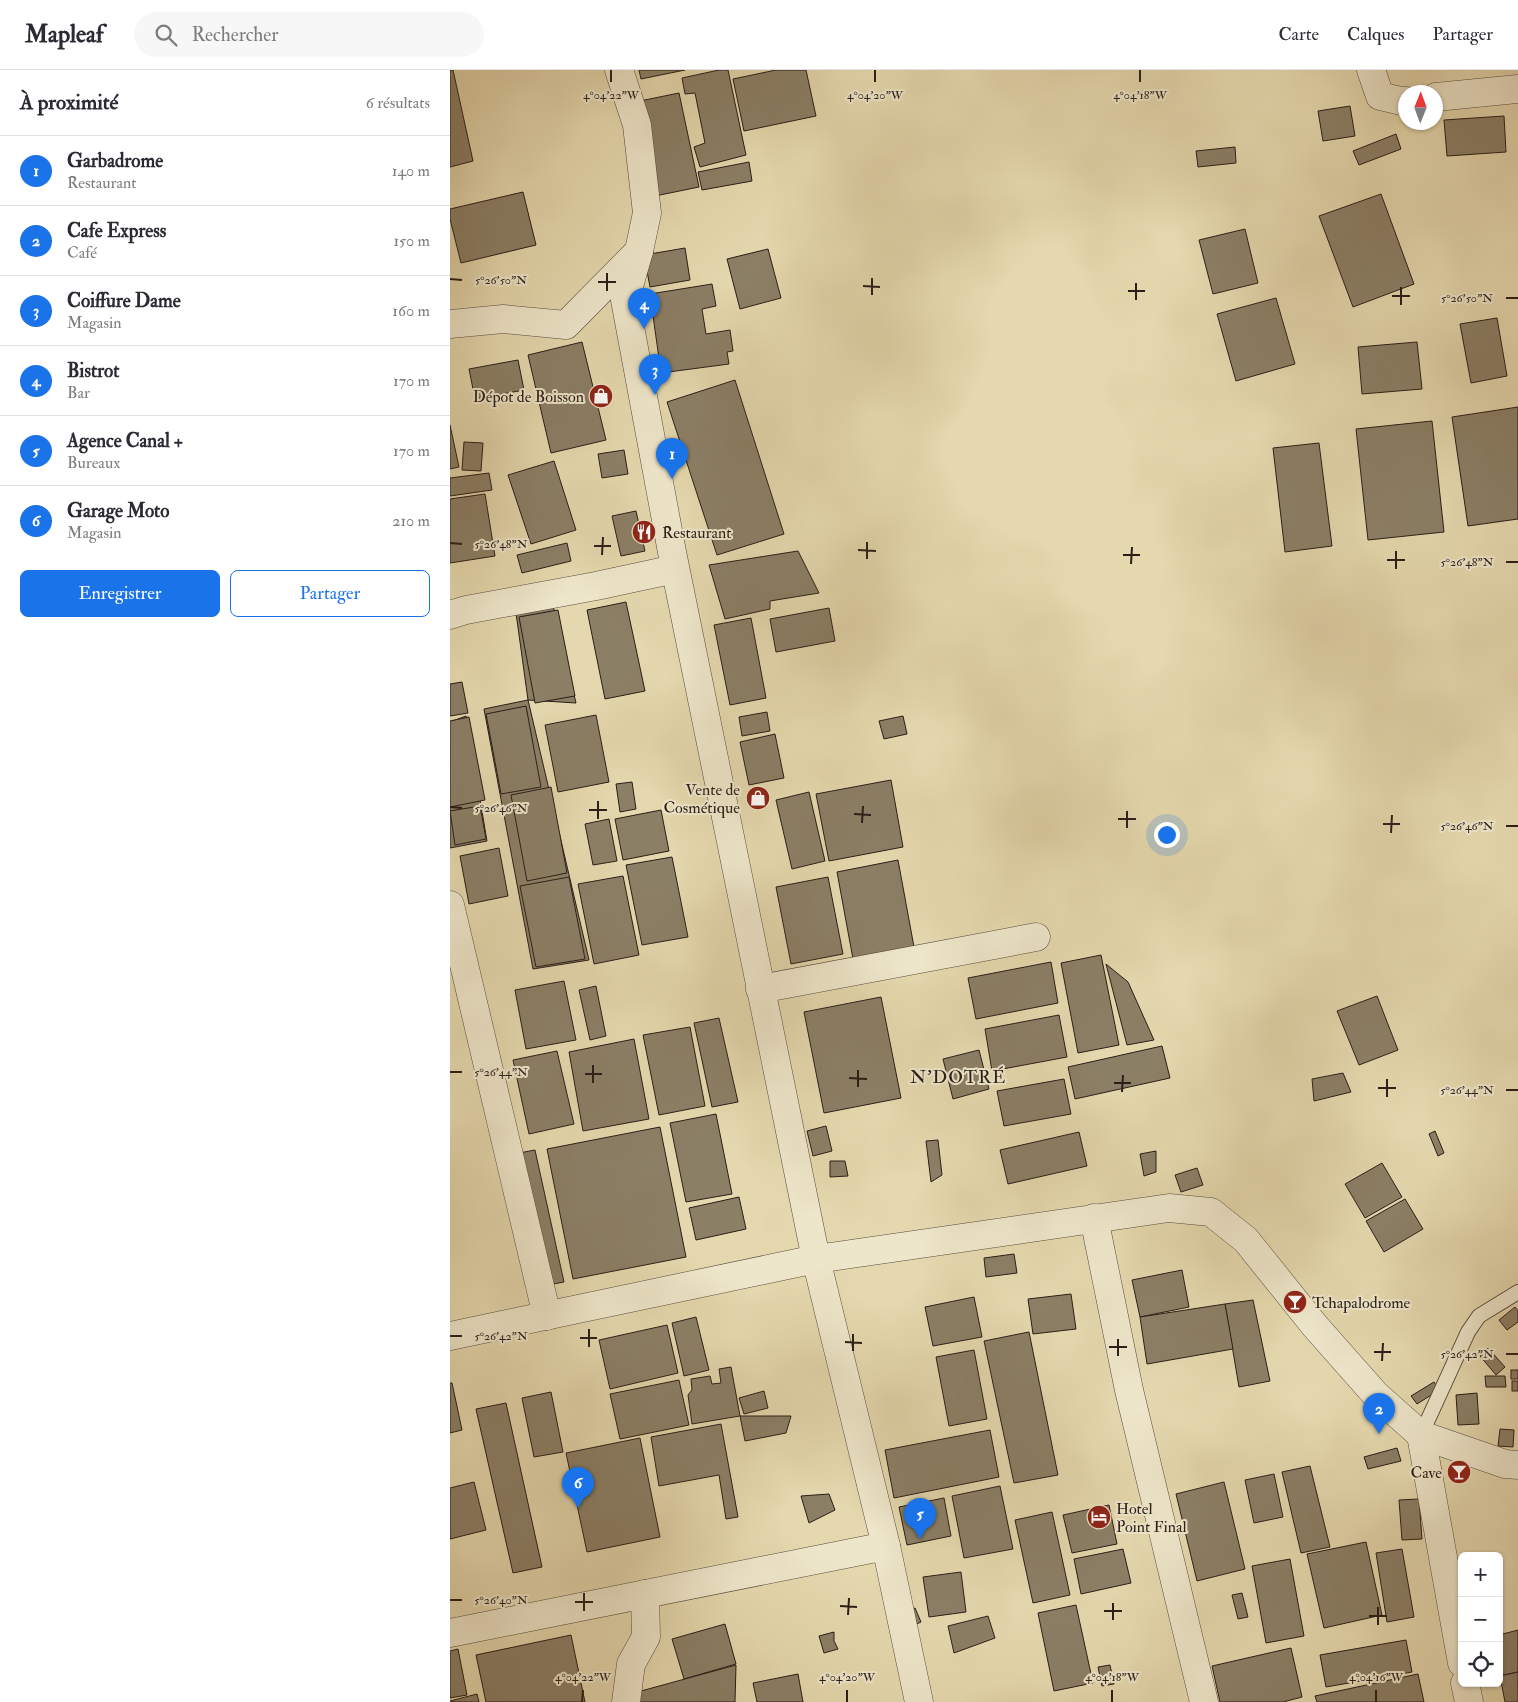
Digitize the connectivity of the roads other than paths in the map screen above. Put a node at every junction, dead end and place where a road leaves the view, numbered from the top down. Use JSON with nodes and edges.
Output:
{"nodes":[{"id":1,"x":619,"y":70,"type":"edge"},
{"id":2,"x":1371,"y":70,"type":"edge"},
{"id":3,"x":1518,"y":89,"type":"edge"},
{"id":4,"x":1443,"y":96,"type":"edge"},
{"id":5,"x":1398,"y":100,"type":"edge"},
{"id":6,"x":639,"y":251,"type":"junction"},
{"id":7,"x":450,"y":324,"type":"edge"},
{"id":8,"x":675,"y":570,"type":"junction"},
{"id":9,"x":450,"y":615,"type":"edge"},
{"id":10,"x":450,"y":905,"type":"edge"},
{"id":11,"x":1036,"y":936,"type":"dead end"},
{"id":12,"x":760,"y":989,"type":"junction"},
{"id":13,"x":1094,"y":1218,"type":"junction"},
{"id":14,"x":816,"y":1259,"type":"junction"},
{"id":15,"x":1518,"y":1292,"type":"edge"},
{"id":16,"x":547,"y":1316,"type":"junction"},
{"id":17,"x":450,"y":1336,"type":"edge"},
{"id":18,"x":1421,"y":1435,"type":"junction"},
{"id":19,"x":1518,"y":1465,"type":"edge"},
{"id":20,"x":886,"y":1546,"type":"junction"},
{"id":21,"x":645,"y":1594,"type":"junction"},
{"id":22,"x":450,"y":1633,"type":"edge"},
{"id":23,"x":1458,"y":1642,"type":"edge"},
{"id":24,"x":1466,"y":1687,"type":"edge"},
{"id":25,"x":626,"y":1702,"type":"edge"},
{"id":26,"x":919,"y":1702,"type":"edge"},
{"id":27,"x":1204,"y":1702,"type":"edge"},
{"id":28,"x":1469,"y":1702,"type":"edge"}],
"edges":[{"from":1,"to":6,"type":"street"},
{"from":2,"to":5,"type":"street"},
{"from":3,"to":4,"type":"street"},
{"from":6,"to":7,"type":"street"},
{"from":6,"to":8,"type":"street"},
{"from":8,"to":9,"type":"street"},
{"from":8,"to":12,"type":"street"},
{"from":10,"to":16,"type":"street"},
{"from":11,"to":12,"type":"street"},
{"from":12,"to":14,"type":"street"},
{"from":13,"to":14,"type":"street"},
{"from":13,"to":18,"type":"street"},
{"from":13,"to":27,"type":"street"},
{"from":14,"to":16,"type":"street"},
{"from":14,"to":20,"type":"street"},
{"from":15,"to":18,"type":"lane"},
{"from":16,"to":17,"type":"street"},
{"from":18,"to":19,"type":"street"},
{"from":18,"to":23,"type":"street"},
{"from":20,"to":21,"type":"street"},
{"from":20,"to":26,"type":"street"},
{"from":21,"to":22,"type":"street"},
{"from":21,"to":25,"type":"street"},
{"from":24,"to":28,"type":"street"}]}
